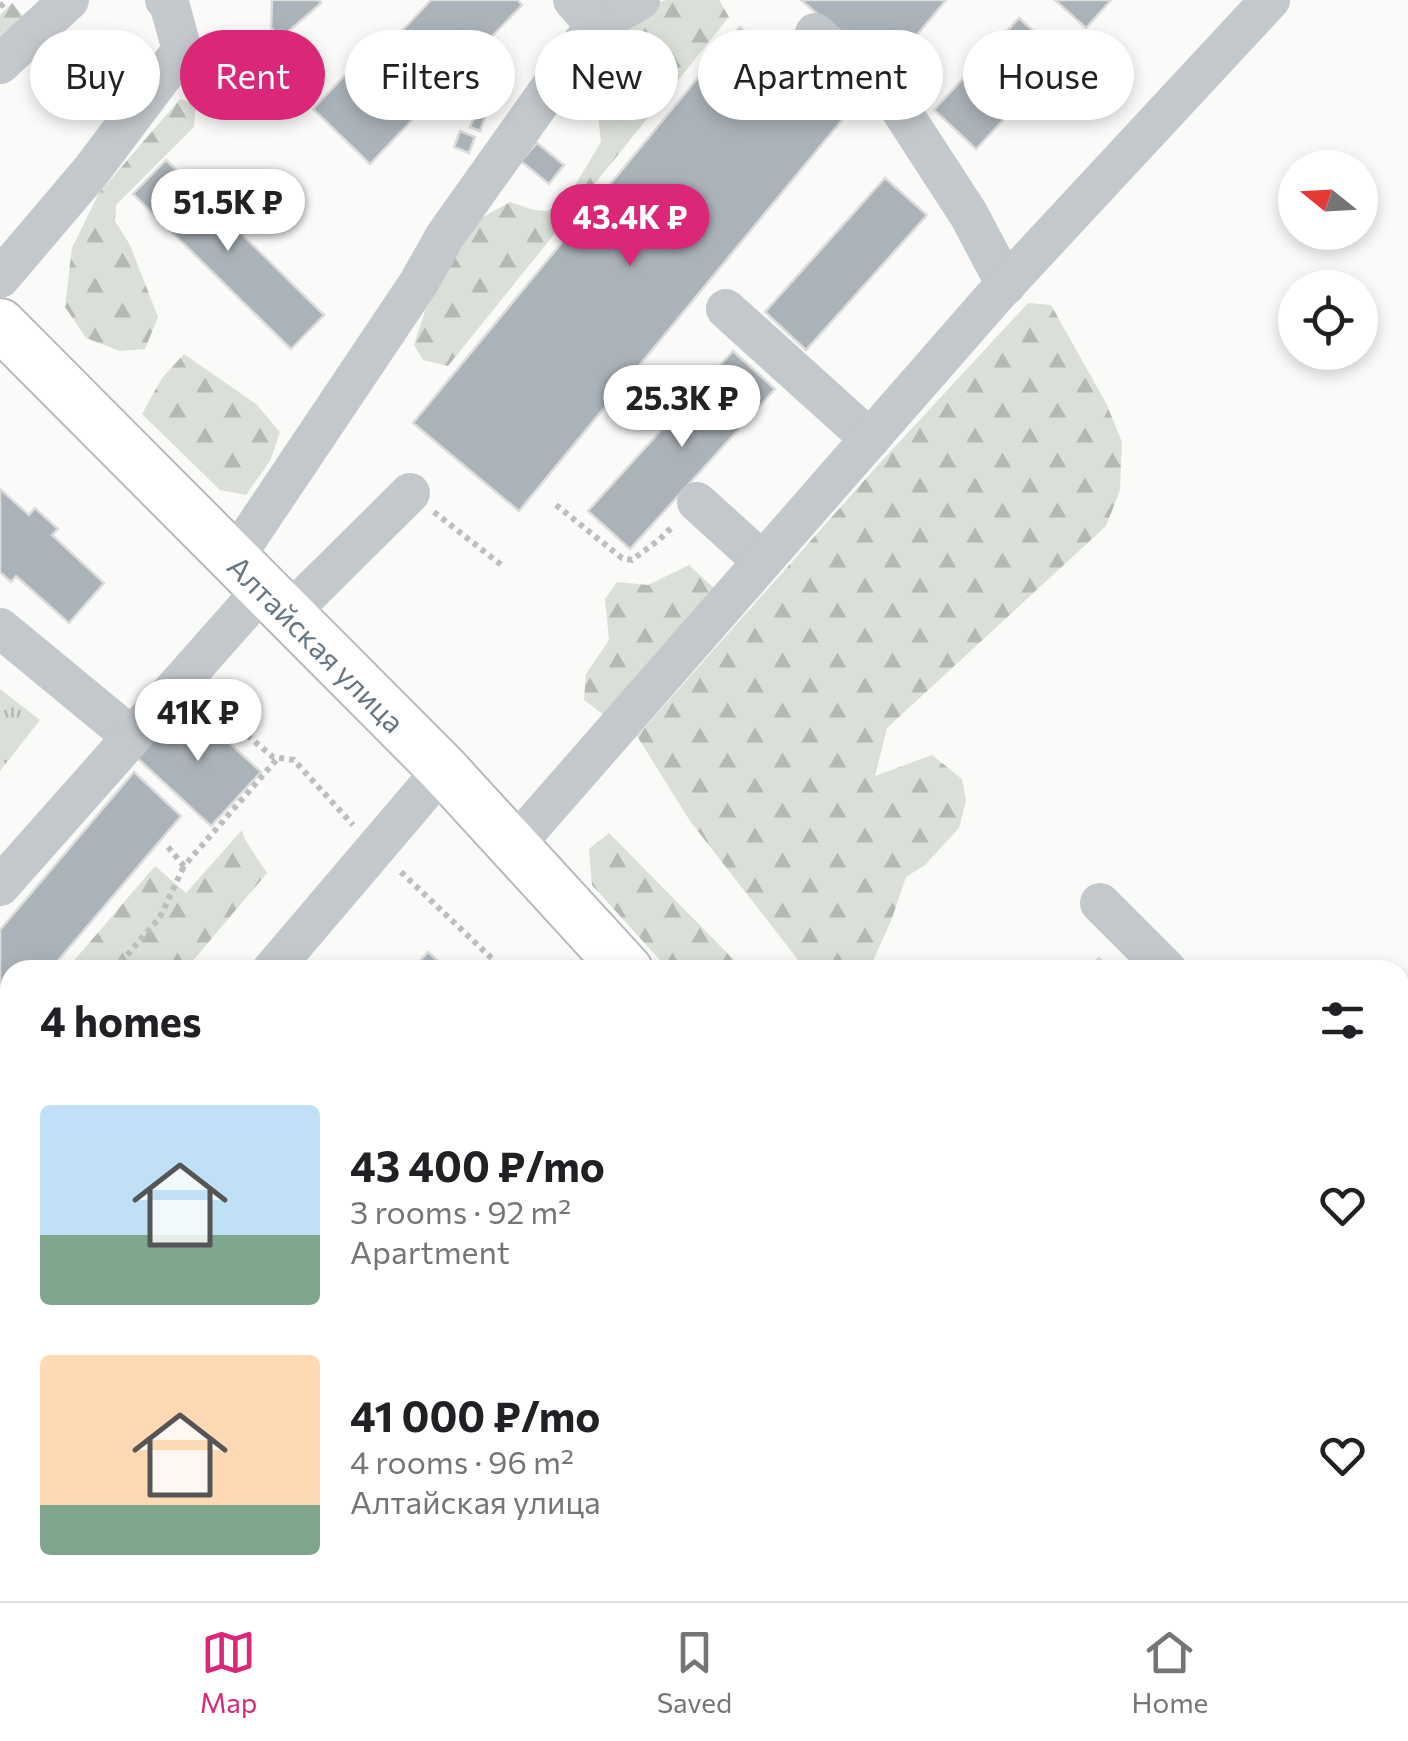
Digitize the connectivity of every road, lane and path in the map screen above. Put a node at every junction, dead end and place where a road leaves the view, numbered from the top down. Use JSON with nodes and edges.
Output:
{"nodes":[{"id":1,"x":69,"y":0,"type":"edge"},
{"id":2,"x":166,"y":0,"type":"edge"},
{"id":3,"x":640,"y":0,"type":"edge"},
{"id":4,"x":1270,"y":0,"type":"edge"},
{"id":5,"x":6,"y":1,"type":"edge"},
{"id":6,"x":0,"y":7,"type":"edge"},
{"id":7,"x":584,"y":12,"type":"edge"},
{"id":8,"x":0,"y":64,"type":"edge"},
{"id":9,"x":907,"y":120,"type":"edge"},
{"id":10,"x":0,"y":278,"type":"edge"},
{"id":11,"x":1006,"y":284,"type":"junction"},
{"id":12,"x":726,"y":309,"type":"dead end"},
{"id":13,"x":0,"y":324,"type":"edge"},
{"id":14,"x":870,"y":438,"type":"junction"},
{"id":15,"x":410,"y":492,"type":"joint"},
{"id":16,"x":556,"y":505,"type":"dead end"},
{"id":17,"x":686,"y":513,"type":"joint"},
{"id":18,"x":762,"y":561,"type":"junction"},
{"id":19,"x":504,"y":566,"type":"dead end"},
{"id":20,"x":262,"y":587,"type":"junction"},
{"id":21,"x":0,"y":628,"type":"edge"},
{"id":22,"x":181,"y":680,"type":"junction"},
{"id":23,"x":131,"y":736,"type":"junction"},
{"id":24,"x":278,"y":758,"type":"junction"},
{"id":25,"x":443,"y":769,"type":"junction"},
{"id":26,"x":513,"y":847,"type":"junction"},
{"id":27,"x":168,"y":848,"type":"dead end"},
{"id":28,"x":376,"y":848,"type":"junction"},
{"id":29,"x":184,"y":866,"type":"junction"},
{"id":30,"x":0,"y":886,"type":"edge"},
{"id":31,"x":1100,"y":903,"type":"dead end"},
{"id":32,"x":123,"y":960,"type":"edge"},
{"id":33,"x":281,"y":960,"type":"edge"},
{"id":34,"x":494,"y":960,"type":"edge"},
{"id":35,"x":618,"y":960,"type":"edge"},
{"id":36,"x":1157,"y":960,"type":"edge"}],
"edges":[{"from":1,"to":8,"type":"street"},
{"from":2,"to":10,"type":"street"},
{"from":3,"to":7,"type":"street"},
{"from":4,"to":11,"type":"street"},
{"from":5,"to":6,"type":"path"},
{"from":7,"to":20,"type":"street"},
{"from":9,"to":11,"type":"street"},
{"from":11,"to":14,"type":"street"},
{"from":12,"to":14,"type":"street"},
{"from":13,"to":20,"type":"main road","name":"Алтайская улица"},
{"from":14,"to":18,"type":"street"},
{"from":15,"to":19,"type":"path"},
{"from":15,"to":20,"type":"street"},
{"from":16,"to":17,"type":"path"},
{"from":17,"to":18,"type":"street"},
{"from":18,"to":26,"type":"street"},
{"from":20,"to":22,"type":"street"},
{"from":20,"to":25,"type":"main road","name":"Алтайская улица"},
{"from":21,"to":23,"type":"street"},
{"from":22,"to":23,"type":"street"},
{"from":22,"to":24,"type":"path"},
{"from":23,"to":30,"type":"street"},
{"from":24,"to":28,"type":"path"},
{"from":24,"to":29,"type":"path"},
{"from":25,"to":26,"type":"main road","name":"Алтайская улица"},
{"from":25,"to":28,"type":"street"},
{"from":26,"to":35,"type":"main road","name":"Алтайская улица"},
{"from":27,"to":29,"type":"path"},
{"from":28,"to":33,"type":"street"},
{"from":28,"to":34,"type":"path"},
{"from":29,"to":32,"type":"path"},
{"from":31,"to":36,"type":"street"}]}
